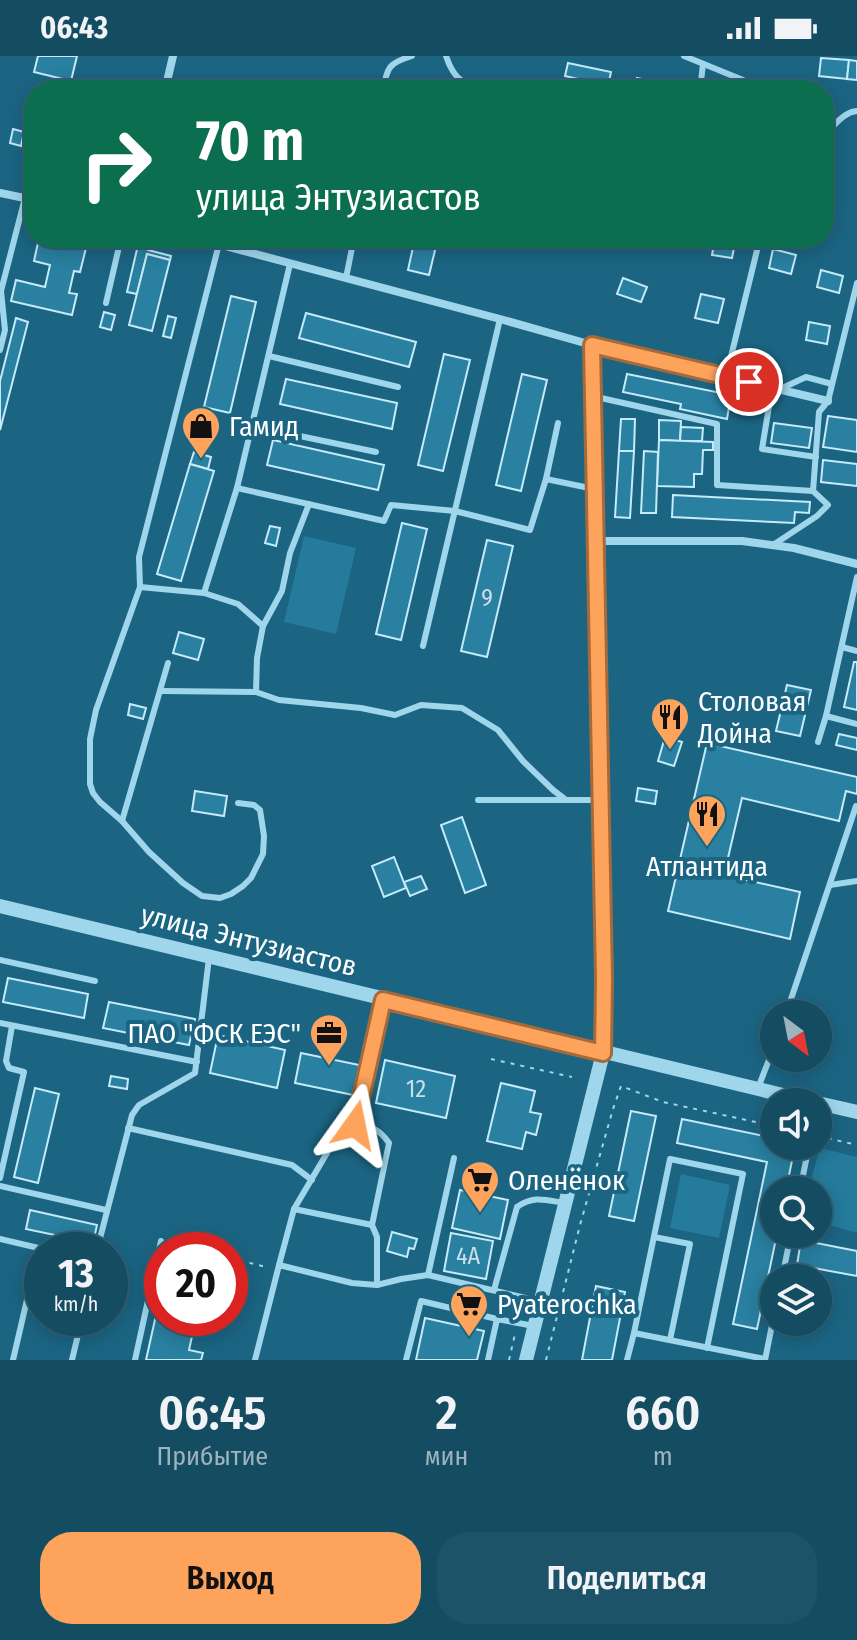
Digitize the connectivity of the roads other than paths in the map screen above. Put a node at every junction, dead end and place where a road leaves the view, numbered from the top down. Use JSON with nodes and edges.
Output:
{"nodes":[{"id":1,"x":173,"y":56,"type":"edge"},
{"id":2,"x":412,"y":56,"type":"edge"},
{"id":3,"x":446,"y":56,"type":"edge"},
{"id":4,"x":684,"y":56,"type":"edge"},
{"id":5,"x":703,"y":64,"type":"junction"},
{"id":6,"x":167,"y":80,"type":"edge"},
{"id":7,"x":385,"y":80,"type":"edge"},
{"id":8,"x":459,"y":80,"type":"edge"},
{"id":9,"x":701,"y":80,"type":"edge"},
{"id":10,"x":743,"y":80,"type":"edge"},
{"id":11,"x":857,"y":111,"type":"edge"},
{"id":12,"x":834,"y":125,"type":"edge"},
{"id":13,"x":0,"y":193,"type":"edge"},
{"id":14,"x":24,"y":198,"type":"edge"},
{"id":15,"x":24,"y":218,"type":"edge"},
{"id":16,"x":119,"y":248,"type":"edge"},
{"id":17,"x":218,"y":248,"type":"edge"},
{"id":18,"x":233,"y":248,"type":"edge"},
{"id":19,"x":352,"y":248,"type":"edge"},
{"id":20,"x":758,"y":248,"type":"edge"},
{"id":21,"x":290,"y":264,"type":"junction"},
{"id":22,"x":346,"y":278,"type":"junction"},
{"id":23,"x":857,"y":283,"type":"edge"},
{"id":24,"x":106,"y":303,"type":"dead end"},
{"id":25,"x":500,"y":319,"type":"junction"},
{"id":26,"x":592,"y":345,"type":"junction"},
{"id":27,"x":0,"y":350,"type":"edge"},
{"id":28,"x":269,"y":356,"type":"junction"},
{"id":29,"x":726,"y":377,"type":"junction"},
{"id":30,"x":832,"y":384,"type":"junction"},
{"id":31,"x":398,"y":387,"type":"dead end"},
{"id":32,"x":775,"y":389,"type":"junction"},
{"id":33,"x":592,"y":396,"type":"junction"},
{"id":34,"x":828,"y":401,"type":"junction"},
{"id":35,"x":558,"y":423,"type":"dead end"},
{"id":36,"x":252,"y":426,"type":"junction"},
{"id":37,"x":376,"y":452,"type":"dead end"},
{"id":38,"x":816,"y":457,"type":"junction"},
{"id":39,"x":546,"y":479,"type":"junction"},
{"id":40,"x":237,"y":488,"type":"junction"},
{"id":41,"x":594,"y":489,"type":"junction"},
{"id":42,"x":813,"y":491,"type":"junction"},
{"id":43,"x":309,"y":504,"type":"junction"},
{"id":44,"x":455,"y":511,"type":"junction"},
{"id":45,"x":594,"y":541,"type":"junction"},
{"id":46,"x":773,"y":545,"type":"junction"},
{"id":47,"x":857,"y":564,"type":"edge"},
{"id":48,"x":857,"y":577,"type":"edge"},
{"id":49,"x":140,"y":587,"type":"junction"},
{"id":50,"x":204,"y":593,"type":"junction"},
{"id":51,"x":263,"y":626,"type":"junction"},
{"id":52,"x":423,"y":646,"type":"dead end"},
{"id":53,"x":842,"y":647,"type":"junction"},
{"id":54,"x":857,"y":651,"type":"edge"},
{"id":55,"x":168,"y":663,"type":"dead end"},
{"id":56,"x":162,"y":691,"type":"junction"},
{"id":57,"x":256,"y":692,"type":"junction"},
{"id":58,"x":826,"y":716,"type":"junction"},
{"id":59,"x":857,"y":724,"type":"edge"},
{"id":60,"x":818,"y":742,"type":"dead end"},
{"id":61,"x":478,"y":800,"type":"dead end"},
{"id":62,"x":566,"y":800,"type":"junction"},
{"id":63,"x":601,"y":800,"type":"junction"},
{"id":64,"x":238,"y":803,"type":"dead end"},
{"id":65,"x":856,"y":806,"type":"edge"},
{"id":66,"x":855,"y":816,"type":"edge"},
{"id":67,"x":122,"y":821,"type":"junction"},
{"id":68,"x":857,"y":881,"type":"edge"},
{"id":69,"x":830,"y":885,"type":"junction"},
{"id":70,"x":0,"y":906,"type":"edge"},
{"id":71,"x":209,"y":958,"type":"junction"},
{"id":72,"x":0,"y":960,"type":"edge"},
{"id":73,"x":95,"y":981,"type":"dead end"},
{"id":74,"x":383,"y":1000,"type":"junction"},
{"id":75,"x":791,"y":1000,"type":"edge"},
{"id":76,"x":0,"y":1023,"type":"edge"},
{"id":77,"x":12,"y":1026,"type":"junction"},
{"id":78,"x":603,"y":1053,"type":"junction"},
{"id":79,"x":197,"y":1062,"type":"junction"},
{"id":80,"x":765,"y":1072,"type":"edge"},
{"id":81,"x":758,"y":1090,"type":"joint"},
{"id":82,"x":832,"y":1106,"type":"edge"},
{"id":83,"x":857,"y":1112,"type":"edge"},
{"id":84,"x":355,"y":1125,"type":"junction"},
{"id":85,"x":128,"y":1128,"type":"junction"},
{"id":86,"x":454,"y":1158,"type":"dead end"},
{"id":87,"x":0,"y":1178,"type":"edge"},
{"id":88,"x":312,"y":1180,"type":"junction"},
{"id":89,"x":0,"y":1186,"type":"edge"},
{"id":90,"x":564,"y":1203,"type":"junction"},
{"id":91,"x":294,"y":1209,"type":"junction"},
{"id":92,"x":106,"y":1210,"type":"junction"},
{"id":93,"x":372,"y":1225,"type":"junction"},
{"id":94,"x":101,"y":1232,"type":"edge"},
{"id":95,"x":654,"y":1237,"type":"junction"},
{"id":96,"x":0,"y":1239,"type":"edge"},
{"id":97,"x":24,"y":1245,"type":"edge"},
{"id":98,"x":279,"y":1265,"type":"junction"},
{"id":99,"x":428,"y":1275,"type":"junction"},
{"id":100,"x":377,"y":1285,"type":"junction"},
{"id":101,"x":494,"y":1290,"type":"junction"},
{"id":102,"x":541,"y":1301,"type":"junction"},
{"id":103,"x":24,"y":1313,"type":"edge"},
{"id":104,"x":144,"y":1319,"type":"edge"},
{"id":105,"x":497,"y":1319,"type":"junction"},
{"id":106,"x":534,"y":1326,"type":"junction"},
{"id":107,"x":634,"y":1333,"type":"junction"},
{"id":108,"x":78,"y":1336,"type":"edge"},
{"id":109,"x":770,"y":1336,"type":"edge"},
{"id":110,"x":670,"y":1340,"type":"junction"},
{"id":111,"x":707,"y":1348,"type":"junction"},
{"id":112,"x":13,"y":1360,"type":"edge"},
{"id":113,"x":72,"y":1360,"type":"edge"},
{"id":114,"x":135,"y":1360,"type":"edge"},
{"id":115,"x":255,"y":1360,"type":"edge"},
{"id":116,"x":406,"y":1360,"type":"edge"},
{"id":117,"x":488,"y":1360,"type":"edge"},
{"id":118,"x":526,"y":1360,"type":"edge"},
{"id":119,"x":627,"y":1360,"type":"edge"},
{"id":120,"x":765,"y":1360,"type":"edge"}],
"edges":[{"from":1,"to":6,"type":"street"},
{"from":2,"to":7,"type":"lane"},
{"from":3,"to":8,"type":"lane"},
{"from":4,"to":5,"type":"lane"},
{"from":5,"to":9,"type":"lane"},
{"from":5,"to":10,"type":"lane"},
{"from":11,"to":12,"type":"lane"},
{"from":13,"to":14,"type":"street"},
{"from":15,"to":27,"type":"lane"},
{"from":16,"to":24,"type":"lane"},
{"from":17,"to":49,"type":"lane"},
{"from":18,"to":21,"type":"street"},
{"from":19,"to":22,"type":"lane"},
{"from":20,"to":29,"type":"lane"},
{"from":21,"to":22,"type":"street"},
{"from":21,"to":28,"type":"lane"},
{"from":22,"to":25,"type":"street"},
{"from":23,"to":30,"type":"lane"},
{"from":25,"to":26,"type":"street"},
{"from":25,"to":44,"type":"lane"},
{"from":26,"to":29,"type":"street"},
{"from":26,"to":33,"type":"street"},
{"from":28,"to":31,"type":"lane"},
{"from":28,"to":36,"type":"lane"},
{"from":29,"to":32,"type":"street"},
{"from":30,"to":32,"type":"lane"},
{"from":30,"to":34,"type":"lane"},
{"from":32,"to":34,"type":"street"},
{"from":32,"to":38,"type":"lane"},
{"from":33,"to":41,"type":"street"},
{"from":33,"to":42,"type":"lane"},
{"from":34,"to":38,"type":"lane"},
{"from":35,"to":39,"type":"lane"},
{"from":36,"to":37,"type":"lane"},
{"from":36,"to":40,"type":"lane"},
{"from":38,"to":42,"type":"lane"},
{"from":39,"to":41,"type":"lane"},
{"from":39,"to":44,"type":"lane"},
{"from":40,"to":43,"type":"lane"},
{"from":40,"to":50,"type":"lane"},
{"from":41,"to":45,"type":"street"},
{"from":42,"to":46,"type":"lane"},
{"from":43,"to":44,"type":"lane"},
{"from":43,"to":51,"type":"lane"},
{"from":44,"to":52,"type":"lane"},
{"from":45,"to":46,"type":"street"},
{"from":45,"to":63,"type":"street"},
{"from":46,"to":47,"type":"street"},
{"from":48,"to":53,"type":"lane"},
{"from":49,"to":50,"type":"lane"},
{"from":49,"to":67,"type":"lane"},
{"from":50,"to":51,"type":"lane"},
{"from":51,"to":57,"type":"lane"},
{"from":53,"to":54,"type":"lane"},
{"from":53,"to":58,"type":"lane"},
{"from":55,"to":56,"type":"lane"},
{"from":56,"to":57,"type":"lane"},
{"from":56,"to":67,"type":"lane"},
{"from":57,"to":62,"type":"lane"},
{"from":58,"to":59,"type":"lane"},
{"from":58,"to":60,"type":"lane"},
{"from":61,"to":62,"type":"lane"},
{"from":62,"to":63,"type":"lane"},
{"from":63,"to":78,"type":"street"},
{"from":64,"to":67,"type":"lane"},
{"from":65,"to":66,"type":"lane"},
{"from":66,"to":69,"type":"lane"},
{"from":68,"to":69,"type":"lane"},
{"from":69,"to":75,"type":"lane"},
{"from":70,"to":71,"type":"street","name":"улица Энтузиастов"},
{"from":71,"to":74,"type":"street","name":"улица Энтузиастов"},
{"from":71,"to":79,"type":"lane"},
{"from":72,"to":73,"type":"lane"},
{"from":74,"to":78,"type":"street","name":"улица Энтузиастов"},
{"from":74,"to":84,"type":"lane"},
{"from":76,"to":77,"type":"lane"},
{"from":77,"to":79,"type":"lane"},
{"from":77,"to":87,"type":"lane"},
{"from":78,"to":81,"type":"street","name":"улица Энтузиастов"},
{"from":78,"to":90,"type":"street"},
{"from":79,"to":85,"type":"lane"},
{"from":80,"to":81,"type":"lane"},
{"from":82,"to":83,"type":"street"},
{"from":84,"to":88,"type":"lane"},
{"from":84,"to":93,"type":"lane"},
{"from":85,"to":88,"type":"lane"},
{"from":85,"to":92,"type":"lane"},
{"from":86,"to":99,"type":"lane"},
{"from":88,"to":91,"type":"lane"},
{"from":89,"to":92,"type":"lane"},
{"from":90,"to":101,"type":"lane"},
{"from":90,"to":102,"type":"street"},
{"from":91,"to":93,"type":"lane"},
{"from":91,"to":98,"type":"lane"},
{"from":92,"to":94,"type":"lane"},
{"from":93,"to":100,"type":"lane"},
{"from":95,"to":107,"type":"lane"},
{"from":95,"to":110,"type":"lane"},
{"from":95,"to":111,"type":"lane"},
{"from":96,"to":97,"type":"lane"},
{"from":98,"to":100,"type":"lane"},
{"from":98,"to":115,"type":"lane"},
{"from":99,"to":100,"type":"lane"},
{"from":99,"to":101,"type":"lane"},
{"from":101,"to":102,"type":"lane"},
{"from":102,"to":106,"type":"street"},
{"from":103,"to":112,"type":"lane"},
{"from":104,"to":114,"type":"lane"},
{"from":105,"to":106,"type":"lane"},
{"from":105,"to":116,"type":"lane"},
{"from":105,"to":117,"type":"lane"},
{"from":106,"to":118,"type":"street"},
{"from":107,"to":110,"type":"lane"},
{"from":107,"to":119,"type":"lane"},
{"from":108,"to":113,"type":"lane"},
{"from":109,"to":120,"type":"lane"},
{"from":110,"to":111,"type":"lane"},
{"from":111,"to":120,"type":"lane"}]}
